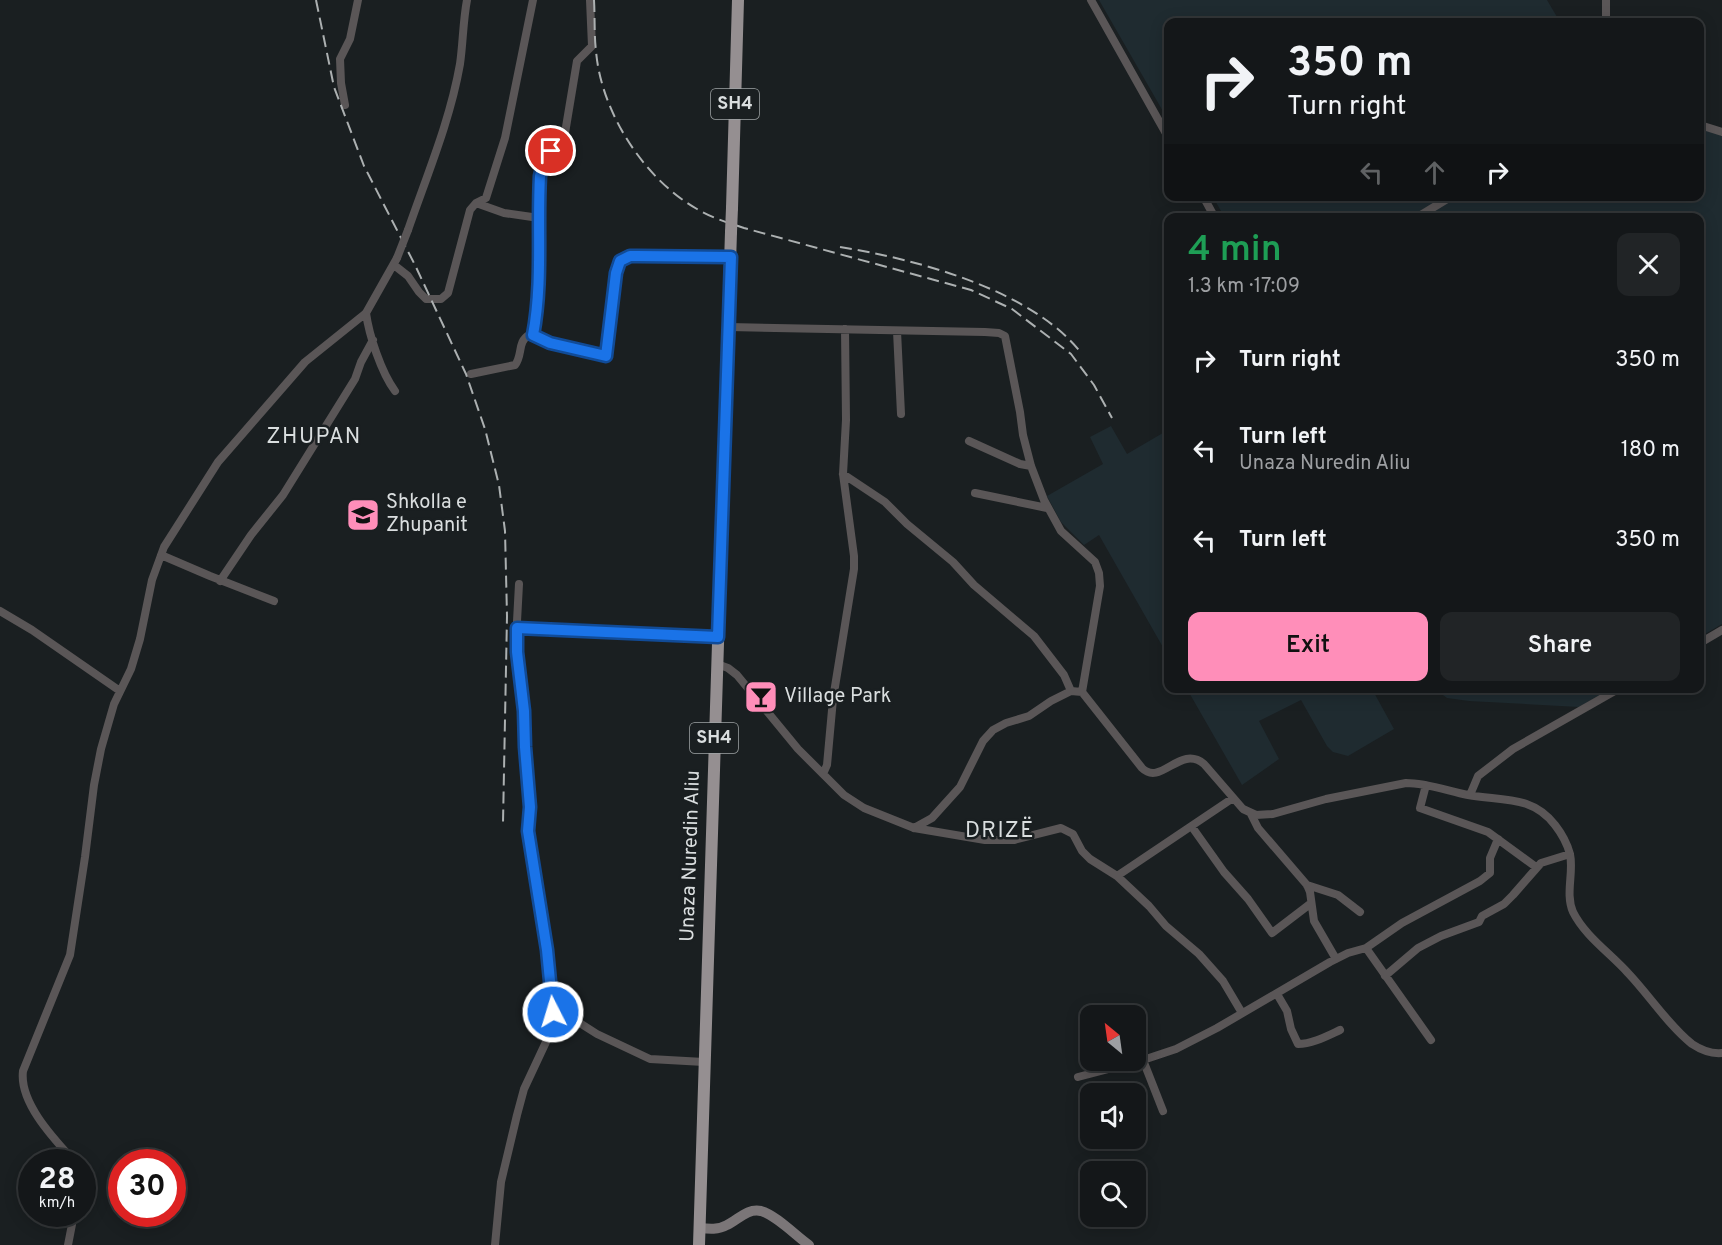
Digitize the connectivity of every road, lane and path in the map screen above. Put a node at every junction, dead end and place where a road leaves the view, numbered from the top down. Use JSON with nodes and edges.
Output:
{"nodes":[{"id":1,"x":358,"y":0,"type":"edge"},
{"id":2,"x":467,"y":0,"type":"edge"},
{"id":3,"x":533,"y":0,"type":"edge"},
{"id":4,"x":590,"y":0,"type":"edge"},
{"id":5,"x":738,"y":0,"type":"edge"},
{"id":6,"x":1091,"y":0,"type":"edge"},
{"id":7,"x":1606,"y":0,"type":"edge"},
{"id":8,"x":1606,"y":18,"type":"edge"},
{"id":9,"x":345,"y":105,"type":"dead end"},
{"id":10,"x":1704,"y":126,"type":"edge"},
{"id":11,"x":1164,"y":130,"type":"edge"},
{"id":12,"x":1722,"y":132,"type":"edge"},
{"id":13,"x":1444,"y":201,"type":"edge"},
{"id":14,"x":481,"y":202,"type":"junction"},
{"id":15,"x":1424,"y":213,"type":"edge"},
{"id":16,"x":539,"y":218,"type":"junction"},
{"id":17,"x":731,"y":257,"type":"junction"},
{"id":18,"x":396,"y":261,"type":"junction"},
{"id":19,"x":366,"y":313,"type":"junction"},
{"id":20,"x":729,"y":327,"type":"junction"},
{"id":21,"x":845,"y":329,"type":"junction"},
{"id":22,"x":897,"y":331,"type":"junction"},
{"id":23,"x":533,"y":335,"type":"junction"},
{"id":24,"x":373,"y":340,"type":"junction"},
{"id":25,"x":471,"y":374,"type":"dead end"},
{"id":26,"x":395,"y":391,"type":"dead end"},
{"id":27,"x":901,"y":414,"type":"dead end"},
{"id":28,"x":969,"y":441,"type":"dead end"},
{"id":29,"x":1031,"y":466,"type":"junction"},
{"id":30,"x":843,"y":474,"type":"junction"},
{"id":31,"x":975,"y":493,"type":"dead end"},
{"id":32,"x":1047,"y":508,"type":"junction"},
{"id":33,"x":161,"y":555,"type":"junction"},
{"id":34,"x":220,"y":580,"type":"junction"},
{"id":35,"x":519,"y":584,"type":"dead end"},
{"id":36,"x":274,"y":601,"type":"dead end"},
{"id":37,"x":0,"y":611,"type":"edge"},
{"id":38,"x":517,"y":628,"type":"junction"},
{"id":39,"x":1722,"y":630,"type":"edge"},
{"id":40,"x":718,"y":637,"type":"junction"},
{"id":41,"x":1704,"y":641,"type":"edge"},
{"id":42,"x":717,"y":664,"type":"junction"},
{"id":43,"x":120,"y":691,"type":"junction"},
{"id":44,"x":1071,"y":691,"type":"junction"},
{"id":45,"x":1082,"y":692,"type":"junction"},
{"id":46,"x":1611,"y":693,"type":"edge"},
{"id":47,"x":822,"y":774,"type":"junction"},
{"id":48,"x":1426,"y":785,"type":"junction"},
{"id":49,"x":1470,"y":795,"type":"junction"},
{"id":50,"x":1233,"y":798,"type":"junction"},
{"id":51,"x":1251,"y":814,"type":"junction"},
{"id":52,"x":1192,"y":827,"type":"junction"},
{"id":53,"x":914,"y":828,"type":"junction"},
{"id":54,"x":1498,"y":839,"type":"junction"},
{"id":55,"x":1570,"y":854,"type":"junction"},
{"id":56,"x":1536,"y":867,"type":"junction"},
{"id":57,"x":1117,"y":876,"type":"junction"},
{"id":58,"x":1307,"y":885,"type":"junction"},
{"id":59,"x":1310,"y":904,"type":"junction"},
{"id":60,"x":1360,"y":912,"type":"dead end"},
{"id":61,"x":1366,"y":948,"type":"junction"},
{"id":62,"x":1336,"y":959,"type":"junction"},
{"id":63,"x":1385,"y":976,"type":"junction"},
{"id":64,"x":1277,"y":994,"type":"junction"},
{"id":65,"x":553,"y":1006,"type":"junction"},
{"id":66,"x":1242,"y":1013,"type":"junction"},
{"id":67,"x":1340,"y":1030,"type":"dead end"},
{"id":68,"x":1431,"y":1040,"type":"dead end"},
{"id":69,"x":1722,"y":1053,"type":"edge"},
{"id":70,"x":1146,"y":1059,"type":"edge"},
{"id":71,"x":704,"y":1062,"type":"junction"},
{"id":72,"x":1146,"y":1068,"type":"edge"},
{"id":73,"x":1101,"y":1071,"type":"edge"},
{"id":74,"x":1078,"y":1077,"type":"dead end"},
{"id":75,"x":1163,"y":1111,"type":"dead end"},
{"id":76,"x":65,"y":1149,"type":"edge"},
{"id":77,"x":71,"y":1227,"type":"edge"},
{"id":78,"x":699,"y":1228,"type":"junction"},
{"id":79,"x":68,"y":1245,"type":"edge"},
{"id":80,"x":495,"y":1245,"type":"edge"},
{"id":81,"x":699,"y":1245,"type":"edge"},
{"id":82,"x":808,"y":1245,"type":"edge"}],
"edges":[{"from":1,"to":9,"type":"street"},
{"from":2,"to":18,"type":"street","bridge":true},
{"from":3,"to":14,"type":"street"},
{"from":4,"to":16,"type":"street"},
{"from":5,"to":17,"type":"main road","name":"Unaza Nuredin Aliu","number":"SH4","bridge":true},
{"from":6,"to":11,"type":"street"},
{"from":7,"to":8,"type":"street"},
{"from":10,"to":12,"type":"street"},
{"from":13,"to":15,"type":"street"},
{"from":14,"to":16,"type":"street"},
{"from":14,"to":18,"type":"street"},
{"from":16,"to":23,"type":"street"},
{"from":17,"to":20,"type":"main road","name":"Unaza Nuredin Aliu","number":"SH4"},
{"from":17,"to":23,"type":"street"},
{"from":18,"to":19,"type":"street"},
{"from":19,"to":24,"type":"street"},
{"from":19,"to":33,"type":"street"},
{"from":20,"to":21,"type":"street"},
{"from":20,"to":40,"type":"main road","name":"Unaza Nuredin Aliu","number":"SH4"},
{"from":21,"to":22,"type":"street"},
{"from":21,"to":30,"type":"street"},
{"from":22,"to":27,"type":"street"},
{"from":22,"to":29,"type":"street"},
{"from":23,"to":25,"type":"street"},
{"from":24,"to":26,"type":"street"},
{"from":24,"to":34,"type":"street"},
{"from":28,"to":29,"type":"street"},
{"from":29,"to":32,"type":"street"},
{"from":30,"to":44,"type":"street"},
{"from":30,"to":47,"type":"street"},
{"from":31,"to":32,"type":"street"},
{"from":32,"to":45,"type":"street"},
{"from":33,"to":34,"type":"street"},
{"from":33,"to":43,"type":"street"},
{"from":34,"to":36,"type":"street"},
{"from":35,"to":38,"type":"street"},
{"from":37,"to":43,"type":"street"},
{"from":38,"to":40,"type":"street"},
{"from":38,"to":65,"type":"street"},
{"from":39,"to":41,"type":"street"},
{"from":40,"to":42,"type":"main road","name":"Unaza Nuredin Aliu","number":"SH4"},
{"from":42,"to":47,"type":"street"},
{"from":42,"to":71,"type":"main road","name":"Unaza Nuredin Aliu","number":"SH4"},
{"from":43,"to":76,"type":"street"},
{"from":44,"to":45,"type":"street"},
{"from":44,"to":53,"type":"street"},
{"from":45,"to":50,"type":"street"},
{"from":46,"to":49,"type":"street"},
{"from":47,"to":53,"type":"street"},
{"from":48,"to":49,"type":"street"},
{"from":48,"to":51,"type":"street"},
{"from":48,"to":54,"type":"street"},
{"from":49,"to":55,"type":"street"},
{"from":50,"to":51,"type":"street"},
{"from":50,"to":52,"type":"street"},
{"from":51,"to":58,"type":"street"},
{"from":52,"to":57,"type":"street"},
{"from":52,"to":59,"type":"street"},
{"from":53,"to":57,"type":"street"},
{"from":54,"to":56,"type":"street"},
{"from":54,"to":61,"type":"street"},
{"from":55,"to":56,"type":"street"},
{"from":55,"to":69,"type":"street"},
{"from":56,"to":63,"type":"street"},
{"from":57,"to":66,"type":"street"},
{"from":58,"to":59,"type":"street"},
{"from":58,"to":60,"type":"street"},
{"from":59,"to":62,"type":"street"},
{"from":61,"to":62,"type":"street"},
{"from":61,"to":63,"type":"street"},
{"from":62,"to":64,"type":"street"},
{"from":63,"to":68,"type":"street"},
{"from":64,"to":66,"type":"street"},
{"from":64,"to":67,"type":"street"},
{"from":65,"to":71,"type":"street"},
{"from":65,"to":80,"type":"street"},
{"from":66,"to":70,"type":"street"},
{"from":71,"to":78,"type":"main road","name":"Unaza Nuredin Aliu","number":"SH4"},
{"from":72,"to":75,"type":"street"},
{"from":73,"to":74,"type":"street"},
{"from":77,"to":79,"type":"street"},
{"from":78,"to":81,"type":"main road","name":"Unaza Nuredin Aliu","number":"SH4"},
{"from":78,"to":82,"type":"main road"}]}
